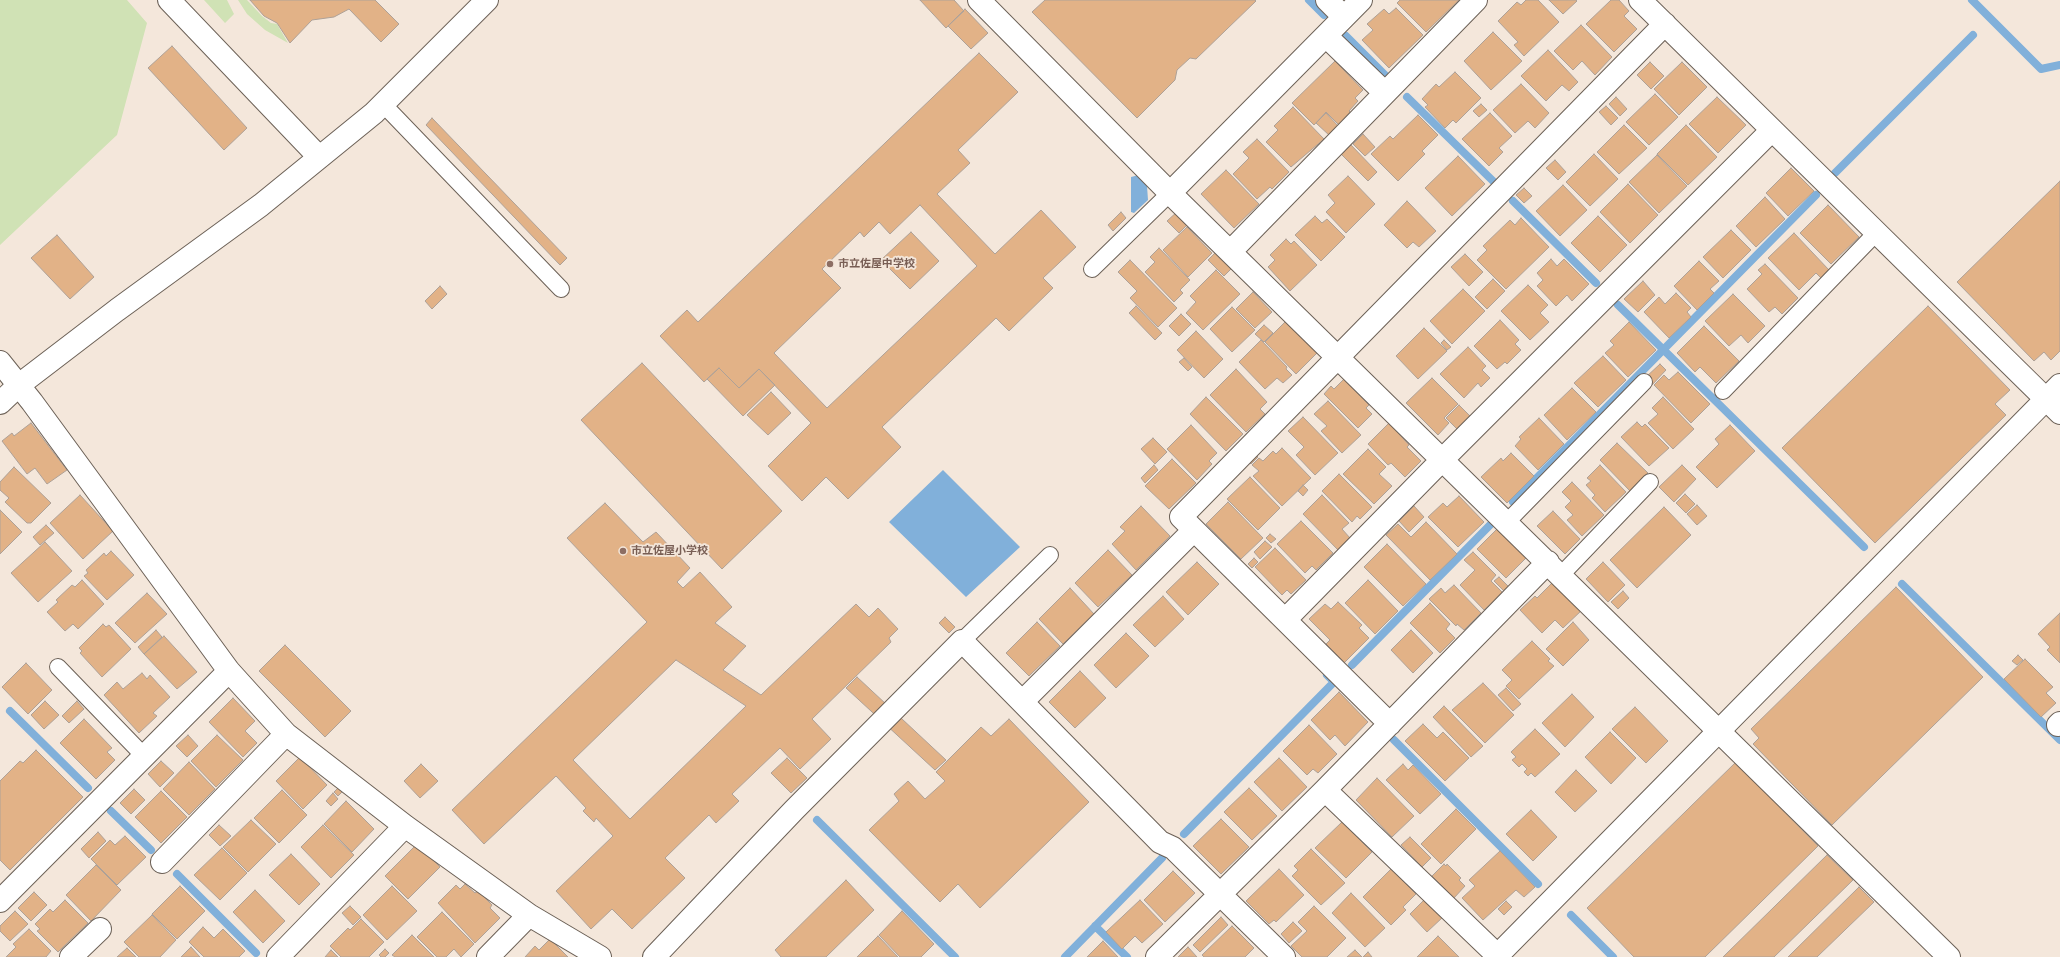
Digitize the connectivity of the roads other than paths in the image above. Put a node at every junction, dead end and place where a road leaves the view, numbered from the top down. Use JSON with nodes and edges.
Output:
{"nodes":[{"id":1,"x":170,"y":0,"type":"edge"},
{"id":2,"x":486,"y":0,"type":"edge"},
{"id":3,"x":979,"y":0,"type":"edge"},
{"id":4,"x":1327,"y":0,"type":"edge"},
{"id":5,"x":1361,"y":0,"type":"edge"},
{"id":6,"x":1476,"y":0,"type":"edge"},
{"id":7,"x":1640,"y":0,"type":"edge"},
{"id":8,"x":1344,"y":18,"type":"junction"},
{"id":9,"x":1665,"y":24,"type":"junction"},
{"id":10,"x":1326,"y":36,"type":"junction"},
{"id":11,"x":1385,"y":93,"type":"junction"},
{"id":12,"x":383,"y":104,"type":"junction"},
{"id":13,"x":1772,"y":130,"type":"junction"},
{"id":14,"x":319,"y":157,"type":"junction"},
{"id":15,"x":1170,"y":193,"type":"junction"},
{"id":16,"x":1877,"y":232,"type":"junction"},
{"id":17,"x":1230,"y":252,"type":"junction"},
{"id":18,"x":1092,"y":269,"type":"dead end"},
{"id":19,"x":561,"y":289,"type":"dead end"},
{"id":20,"x":1338,"y":357,"type":"junction"},
{"id":21,"x":0,"y":362,"type":"edge"},
{"id":22,"x":1644,"y":382,"type":"dead end"},
{"id":23,"x":19,"y":385,"type":"junction"},
{"id":24,"x":1723,"y":391,"type":"dead end"},
{"id":25,"x":2056,"y":399,"type":"edge"},
{"id":26,"x":0,"y":403,"type":"edge"},
{"id":27,"x":1442,"y":459,"type":"junction"},
{"id":28,"x":1650,"y":482,"type":"dead end"},
{"id":29,"x":1508,"y":522,"type":"junction"},
{"id":30,"x":1194,"y":530,"type":"junction"},
{"id":31,"x":1050,"y":555,"type":"dead end"},
{"id":32,"x":1555,"y":569,"type":"junction"},
{"id":33,"x":1285,"y":620,"type":"junction"},
{"id":34,"x":962,"y":641,"type":"junction"},
{"id":35,"x":58,"y":667,"type":"dead end"},
{"id":36,"x":229,"y":671,"type":"junction"},
{"id":37,"x":1022,"y":702,"type":"junction"},
{"id":38,"x":1390,"y":724,"type":"junction"},
{"id":39,"x":1720,"y":731,"type":"junction"},
{"id":40,"x":286,"y":734,"type":"junction"},
{"id":41,"x":144,"y":756,"type":"junction"},
{"id":42,"x":1325,"y":790,"type":"junction"},
{"id":43,"x":405,"y":826,"type":"junction"},
{"id":44,"x":162,"y":862,"type":"dead end"},
{"id":45,"x":1220,"y":895,"type":"junction"},
{"id":46,"x":0,"y":902,"type":"edge"},
{"id":47,"x":529,"y":915,"type":"junction"},
{"id":48,"x":100,"y":929,"type":"dead end"},
{"id":49,"x":1497,"y":956,"type":"edge"},
{"id":50,"x":71,"y":957,"type":"edge"},
{"id":51,"x":278,"y":957,"type":"edge"},
{"id":52,"x":488,"y":957,"type":"edge"},
{"id":53,"x":600,"y":957,"type":"edge"},
{"id":54,"x":654,"y":957,"type":"edge"},
{"id":55,"x":1157,"y":957,"type":"edge"},
{"id":56,"x":1284,"y":957,"type":"edge"},
{"id":57,"x":1948,"y":957,"type":"edge"}],
"edges":[{"from":1,"to":14,"type":"street"},
{"from":2,"to":12,"type":"street"},
{"from":3,"to":15,"type":"street"},
{"from":4,"to":8,"type":"street"},
{"from":5,"to":8,"type":"street"},
{"from":6,"to":11,"type":"street"},
{"from":7,"to":9,"type":"street"},
{"from":8,"to":10,"type":"street"},
{"from":9,"to":13,"type":"street"},
{"from":9,"to":20,"type":"street"},
{"from":10,"to":11,"type":"street"},
{"from":10,"to":15,"type":"street"},
{"from":11,"to":17,"type":"street"},
{"from":12,"to":14,"type":"street"},
{"from":12,"to":19,"type":"lane"},
{"from":13,"to":16,"type":"street"},
{"from":13,"to":27,"type":"street"},
{"from":14,"to":23,"type":"street"},
{"from":15,"to":17,"type":"street"},
{"from":15,"to":18,"type":"lane"},
{"from":16,"to":24,"type":"lane"},
{"from":16,"to":25,"type":"street"},
{"from":17,"to":20,"type":"street"},
{"from":20,"to":27,"type":"street"},
{"from":20,"to":30,"type":"street"},
{"from":21,"to":23,"type":"street"},
{"from":22,"to":29,"type":"lane"},
{"from":23,"to":26,"type":"street"},
{"from":23,"to":36,"type":"street"},
{"from":25,"to":39,"type":"street"},
{"from":27,"to":29,"type":"street"},
{"from":27,"to":33,"type":"street"},
{"from":28,"to":32,"type":"lane"},
{"from":29,"to":32,"type":"street"},
{"from":30,"to":33,"type":"street"},
{"from":30,"to":37,"type":"street"},
{"from":31,"to":34,"type":"lane"},
{"from":32,"to":38,"type":"street"},
{"from":32,"to":39,"type":"street"},
{"from":33,"to":38,"type":"street"},
{"from":34,"to":37,"type":"street"},
{"from":34,"to":54,"type":"street"},
{"from":35,"to":41,"type":"lane"},
{"from":36,"to":40,"type":"street"},
{"from":36,"to":41,"type":"street"},
{"from":37,"to":45,"type":"street"},
{"from":38,"to":42,"type":"street"},
{"from":39,"to":49,"type":"street"},
{"from":39,"to":57,"type":"street"},
{"from":40,"to":43,"type":"street"},
{"from":40,"to":44,"type":"street"},
{"from":41,"to":46,"type":"street"},
{"from":42,"to":45,"type":"street"},
{"from":42,"to":49,"type":"street"},
{"from":43,"to":47,"type":"street"},
{"from":43,"to":51,"type":"street"},
{"from":45,"to":55,"type":"street"},
{"from":45,"to":56,"type":"street"},
{"from":47,"to":52,"type":"street"},
{"from":47,"to":53,"type":"street"},
{"from":48,"to":50,"type":"street"}]}
